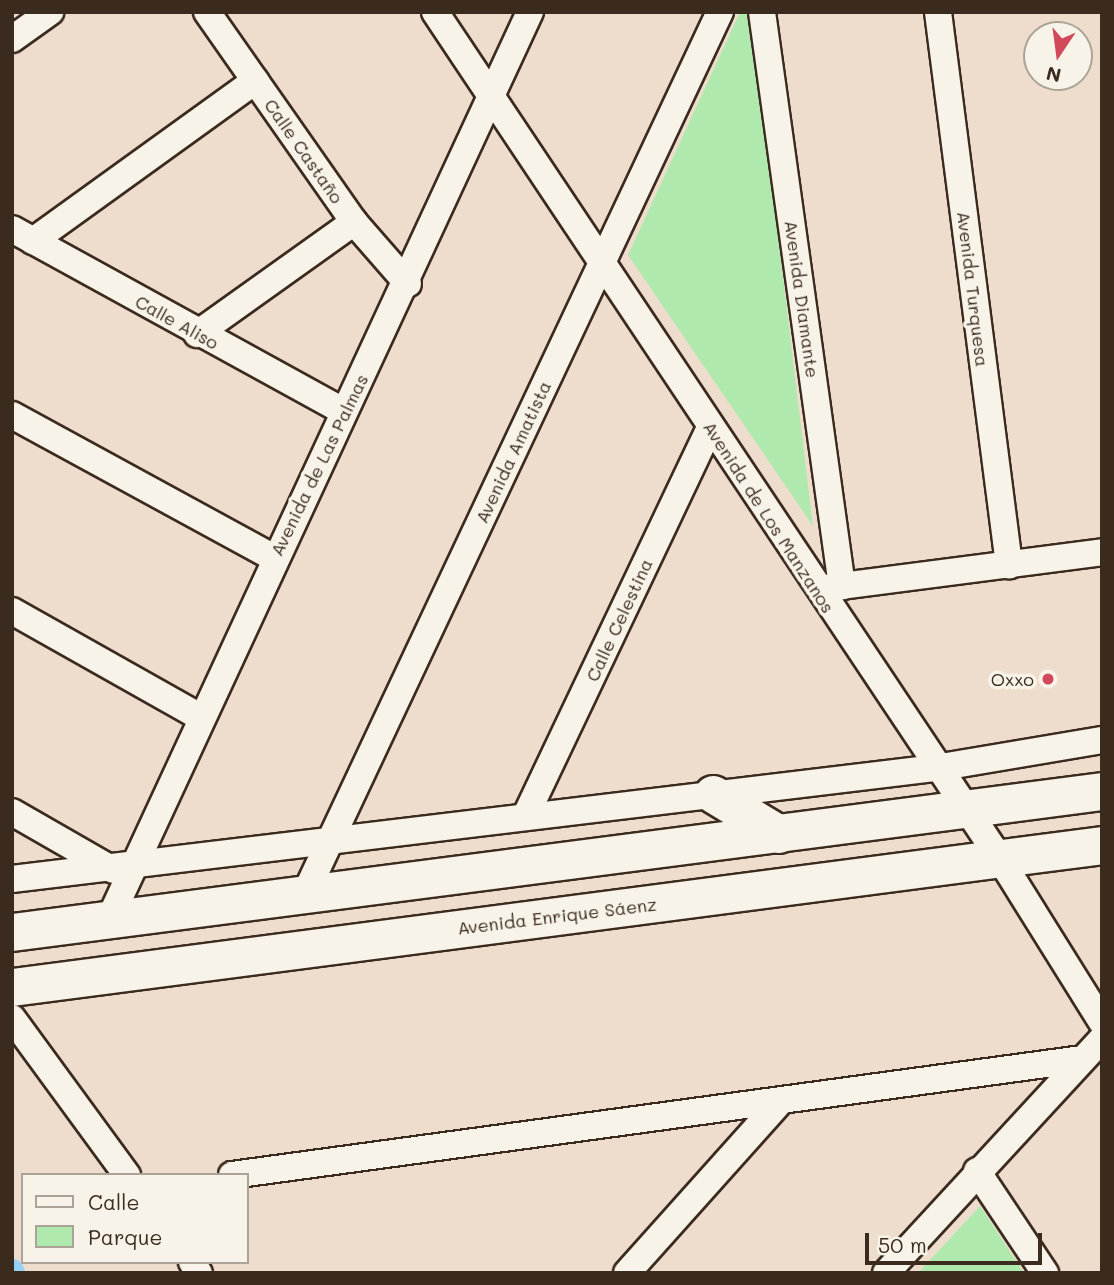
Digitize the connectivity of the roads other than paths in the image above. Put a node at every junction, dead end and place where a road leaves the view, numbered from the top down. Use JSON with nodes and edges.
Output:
{"nodes":[{"id":1,"x":50,"y":12,"type":"edge"},
{"id":2,"x":207,"y":12,"type":"edge"},
{"id":3,"x":435,"y":12,"type":"edge"},
{"id":4,"x":530,"y":12,"type":"edge"},
{"id":5,"x":720,"y":12,"type":"edge"},
{"id":6,"x":762,"y":12,"type":"edge"},
{"id":7,"x":938,"y":12,"type":"edge"},
{"id":8,"x":12,"y":39,"type":"edge"},
{"id":9,"x":255,"y":81,"type":"junction"},
{"id":10,"x":493,"y":99,"type":"junction"},
{"id":11,"x":354,"y":222,"type":"junction"},
{"id":12,"x":23,"y":235,"type":"edge"},
{"id":13,"x":602,"y":264,"type":"junction"},
{"id":14,"x":408,"y":284,"type":"junction"},
{"id":15,"x":197,"y":334,"type":"junction"},
{"id":16,"x":343,"y":411,"type":"junction"},
{"id":17,"x":12,"y":415,"type":"edge"},
{"id":18,"x":710,"y":427,"type":"junction"},
{"id":19,"x":1102,"y":552,"type":"edge"},
{"id":20,"x":274,"y":558,"type":"junction"},
{"id":21,"x":1009,"y":565,"type":"junction"},
{"id":22,"x":830,"y":588,"type":"junction"},
{"id":23,"x":12,"y":611,"type":"edge"},
{"id":24,"x":200,"y":718,"type":"junction"},
{"id":25,"x":1099,"y":738,"type":"edge"},
{"id":26,"x":936,"y":768,"type":"junction"},
{"id":27,"x":1102,"y":791,"type":"edge"},
{"id":28,"x":713,"y":794,"type":"junction"},
{"id":29,"x":967,"y":810,"type":"junction"},
{"id":30,"x":12,"y":811,"type":"edge"},
{"id":31,"x":527,"y":813,"type":"junction"},
{"id":32,"x":779,"y":834,"type":"junction"},
{"id":33,"x":327,"y":842,"type":"junction"},
{"id":34,"x":1102,"y":845,"type":"edge"},
{"id":35,"x":1000,"y":859,"type":"junction"},
{"id":36,"x":122,"y":869,"type":"junction"},
{"id":37,"x":12,"y":879,"type":"edge"},
{"id":38,"x":306,"y":892,"type":"junction"},
{"id":39,"x":110,"y":918,"type":"junction"},
{"id":40,"x":12,"y":932,"type":"edge"},
{"id":41,"x":12,"y":987,"type":"edge"},
{"id":42,"x":12,"y":1018,"type":"edge"},
{"id":43,"x":1102,"y":1022,"type":"edge"},
{"id":44,"x":1102,"y":1039,"type":"edge"},
{"id":45,"x":1082,"y":1059,"type":"junction"},
{"id":46,"x":779,"y":1103,"type":"junction"},
{"id":47,"x":977,"y":1171,"type":"junction"},
{"id":48,"x":126,"y":1173,"type":"edge"},
{"id":49,"x":247,"y":1173,"type":"edge"},
{"id":50,"x":628,"y":1273,"type":"edge"},
{"id":51,"x":886,"y":1273,"type":"edge"},
{"id":52,"x":1045,"y":1273,"type":"edge"}],
"edges":[{"from":1,"to":8,"type":"street"},
{"from":2,"to":9,"type":"street","name":"Calle Castaño"},
{"from":3,"to":10,"type":"street","name":"Avenida de Los Manzanos"},
{"from":4,"to":10,"type":"street","name":"Avenida de Las Palmas"},
{"from":5,"to":13,"type":"street","name":"Avenida Amatista"},
{"from":6,"to":22,"type":"street","name":"Avenida Diamante"},
{"from":7,"to":21,"type":"street","name":"Avenida Turquesa"},
{"from":9,"to":11,"type":"street","name":"Calle Castaño"},
{"from":9,"to":12,"type":"street"},
{"from":10,"to":13,"type":"street","name":"Avenida de Los Manzanos"},
{"from":10,"to":14,"type":"street","name":"Avenida de Las Palmas"},
{"from":11,"to":14,"type":"street","name":"Calle Castaño"},
{"from":11,"to":15,"type":"street"},
{"from":12,"to":15,"type":"street","name":"Calle Aliso"},
{"from":13,"to":18,"type":"street","name":"Avenida de Los Manzanos"},
{"from":13,"to":33,"type":"street","name":"Avenida Amatista"},
{"from":14,"to":16,"type":"street","name":"Avenida de Las Palmas"},
{"from":15,"to":16,"type":"street","name":"Calle Aliso"},
{"from":16,"to":20,"type":"street","name":"Avenida de Las Palmas"},
{"from":17,"to":20,"type":"street"},
{"from":18,"to":22,"type":"street","name":"Avenida de Los Manzanos"},
{"from":18,"to":31,"type":"street","name":"Calle Celestina"},
{"from":19,"to":21,"type":"street"},
{"from":20,"to":24,"type":"street","name":"Avenida de Las Palmas"},
{"from":21,"to":22,"type":"street"},
{"from":22,"to":26,"type":"street","name":"Avenida de Los Manzanos"},
{"from":23,"to":24,"type":"street"},
{"from":24,"to":36,"type":"street","name":"Avenida de Las Palmas"},
{"from":25,"to":26,"type":"street"},
{"from":26,"to":28,"type":"street"},
{"from":26,"to":29,"type":"street","name":"Avenida de Los Manzanos"},
{"from":27,"to":29,"type":"street"},
{"from":28,"to":31,"type":"street"},
{"from":28,"to":32,"type":"street"},
{"from":29,"to":32,"type":"street"},
{"from":29,"to":35,"type":"street","name":"Avenida de Los Manzanos"},
{"from":30,"to":36,"type":"street"},
{"from":31,"to":33,"type":"street"},
{"from":32,"to":38,"type":"street"},
{"from":33,"to":36,"type":"street"},
{"from":33,"to":38,"type":"street","name":"Avenida Amatista"},
{"from":34,"to":35,"type":"street","name":"Avenida Enrique Sáenz"},
{"from":35,"to":41,"type":"street","name":"Avenida Enrique Sáenz"},
{"from":35,"to":43,"type":"street","name":"Avenida de Los Manzanos"},
{"from":36,"to":37,"type":"street"},
{"from":36,"to":39,"type":"street","name":"Avenida de Las Palmas"},
{"from":38,"to":39,"type":"street"},
{"from":39,"to":40,"type":"street"},
{"from":42,"to":48,"type":"street"},
{"from":44,"to":45,"type":"street"},
{"from":45,"to":46,"type":"street"},
{"from":45,"to":47,"type":"street"},
{"from":46,"to":49,"type":"street"},
{"from":46,"to":50,"type":"street"},
{"from":47,"to":51,"type":"street"},
{"from":47,"to":52,"type":"street"}]}
